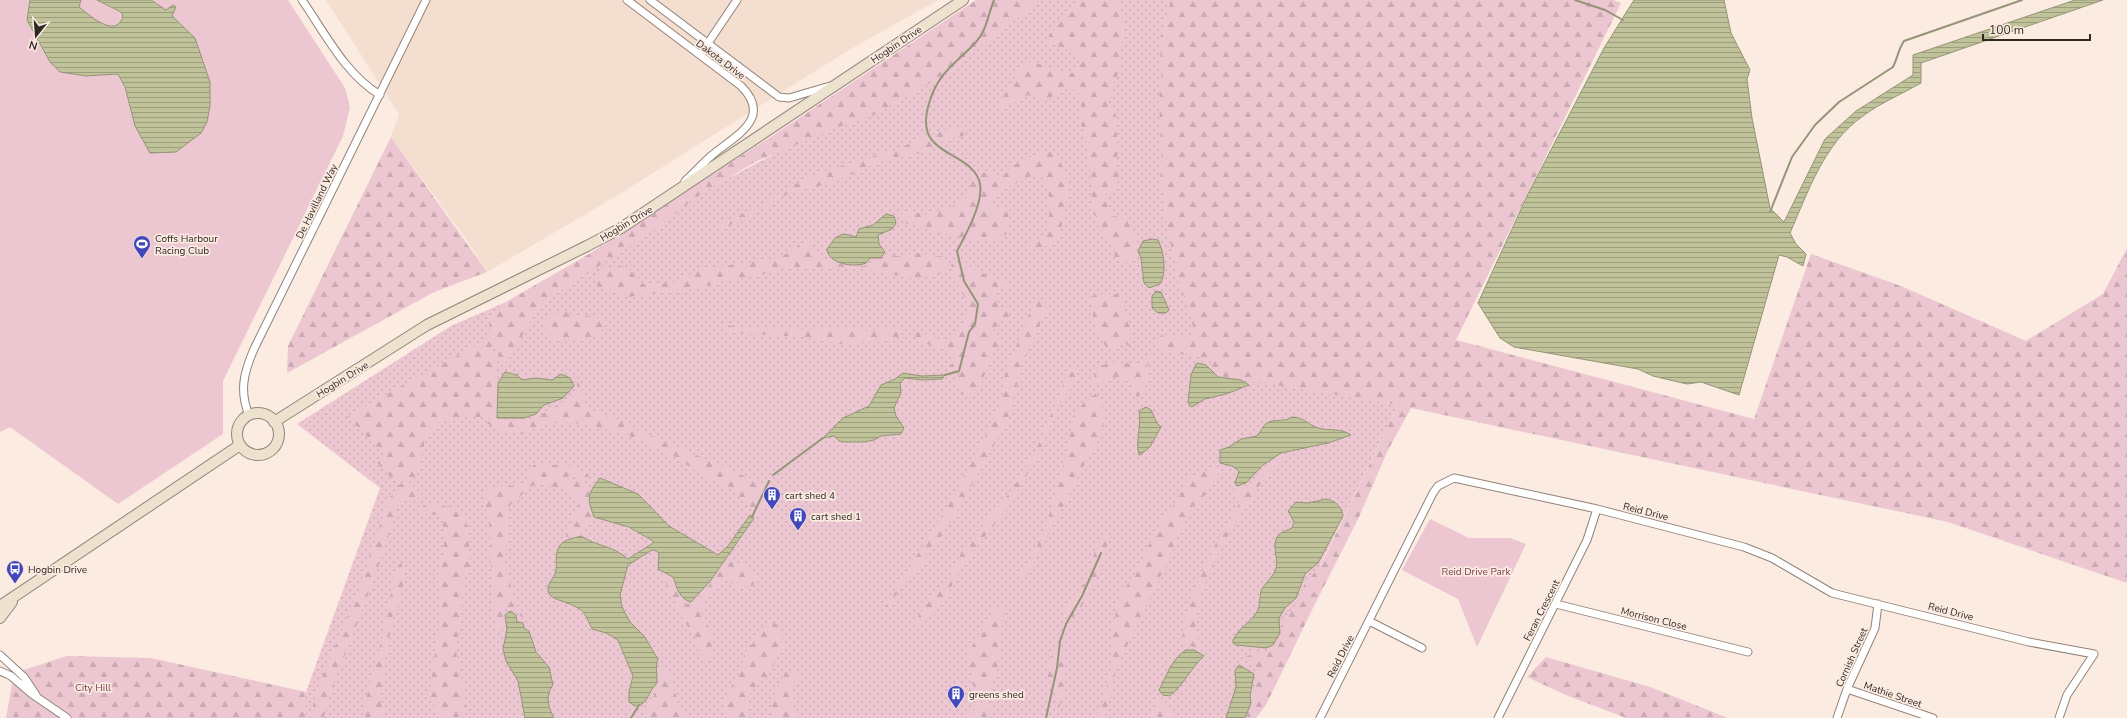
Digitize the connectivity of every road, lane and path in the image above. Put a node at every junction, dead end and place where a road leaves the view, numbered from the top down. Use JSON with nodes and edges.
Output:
{"nodes":[{"id":1,"x":302,"y":0,"type":"edge"},
{"id":2,"x":426,"y":0,"type":"edge"},
{"id":3,"x":627,"y":0,"type":"edge"},
{"id":4,"x":650,"y":0,"type":"edge"},
{"id":5,"x":737,"y":0,"type":"edge"},
{"id":6,"x":963,"y":0,"type":"edge"},
{"id":7,"x":708,"y":44,"type":"junction"},
{"id":8,"x":700,"y":55,"type":"junction"},
{"id":9,"x":838,"y":83,"type":"junction"},
{"id":10,"x":380,"y":95,"type":"junction"},
{"id":11,"x":670,"y":196,"type":"junction"},
{"id":12,"x":250,"y":415,"type":"junction"},
{"id":13,"x":274,"y":422,"type":"junction"},
{"id":14,"x":240,"y":445,"type":"junction"},
{"id":15,"x":1597,"y":509,"type":"junction"},
{"id":16,"x":15,"y":597,"type":"junction"},
{"id":17,"x":1556,"y":604,"type":"junction"},
{"id":18,"x":1878,"y":604,"type":"junction"},
{"id":19,"x":0,"y":606,"type":"edge"},
{"id":20,"x":0,"y":618,"type":"edge"},
{"id":21,"x":1369,"y":622,"type":"junction"},
{"id":22,"x":1422,"y":648,"type":"dead end"},
{"id":23,"x":1748,"y":652,"type":"dead end"},
{"id":24,"x":0,"y":655,"type":"edge"},
{"id":25,"x":0,"y":671,"type":"edge"},
{"id":26,"x":1847,"y":689,"type":"junction"},
{"id":27,"x":40,"y":700,"type":"junction"},
{"id":28,"x":67,"y":718,"type":"edge"},
{"id":29,"x":1320,"y":718,"type":"edge"},
{"id":30,"x":1498,"y":718,"type":"edge"},
{"id":31,"x":1837,"y":718,"type":"edge"},
{"id":32,"x":1933,"y":718,"type":"edge"},
{"id":33,"x":2059,"y":718,"type":"edge"}],
"edges":[{"from":1,"to":10,"type":"street"},
{"from":2,"to":10,"type":"street","name":"De Havilland Way"},
{"from":3,"to":8,"type":"street","name":"Dakota Drive"},
{"from":4,"to":7,"type":"street","name":"Dakota Drive"},
{"from":5,"to":7,"type":"street"},
{"from":6,"to":9,"type":"main road","name":"Hogbin Drive"},
{"from":7,"to":8,"type":"street"},
{"from":7,"to":9,"type":"street","name":"Dakota Drive"},
{"from":8,"to":11,"type":"street","name":"Dakota Drive"},
{"from":9,"to":11,"type":"main road","name":"Hogbin Drive"},
{"from":10,"to":12,"type":"street","name":"De Havilland Way"},
{"from":11,"to":13,"type":"main road","name":"Hogbin Drive"},
{"from":12,"to":13,"type":"main road"},
{"from":12,"to":14,"type":"main road"},
{"from":13,"to":14,"type":"main road"},
{"from":14,"to":16,"type":"main road"},
{"from":15,"to":17,"type":"street","name":"Feran Crescent"},
{"from":15,"to":18,"type":"street","name":"Reid Drive"},
{"from":15,"to":21,"type":"street","name":"Reid Drive"},
{"from":16,"to":19,"type":"main road"},
{"from":16,"to":20,"type":"main road"},
{"from":17,"to":23,"type":"street","name":"Morrison Close"},
{"from":17,"to":30,"type":"street","name":"Feran Crescent"},
{"from":18,"to":26,"type":"street","name":"Cornish Street"},
{"from":18,"to":33,"type":"street","name":"Reid Drive"},
{"from":21,"to":22,"type":"street"},
{"from":21,"to":29,"type":"street","name":"Reid Drive"},
{"from":24,"to":27,"type":"street"},
{"from":25,"to":27,"type":"street"},
{"from":26,"to":31,"type":"street","name":"Cornish Street"},
{"from":26,"to":32,"type":"street","name":"Mathie Street"},
{"from":27,"to":28,"type":"street"}]}
